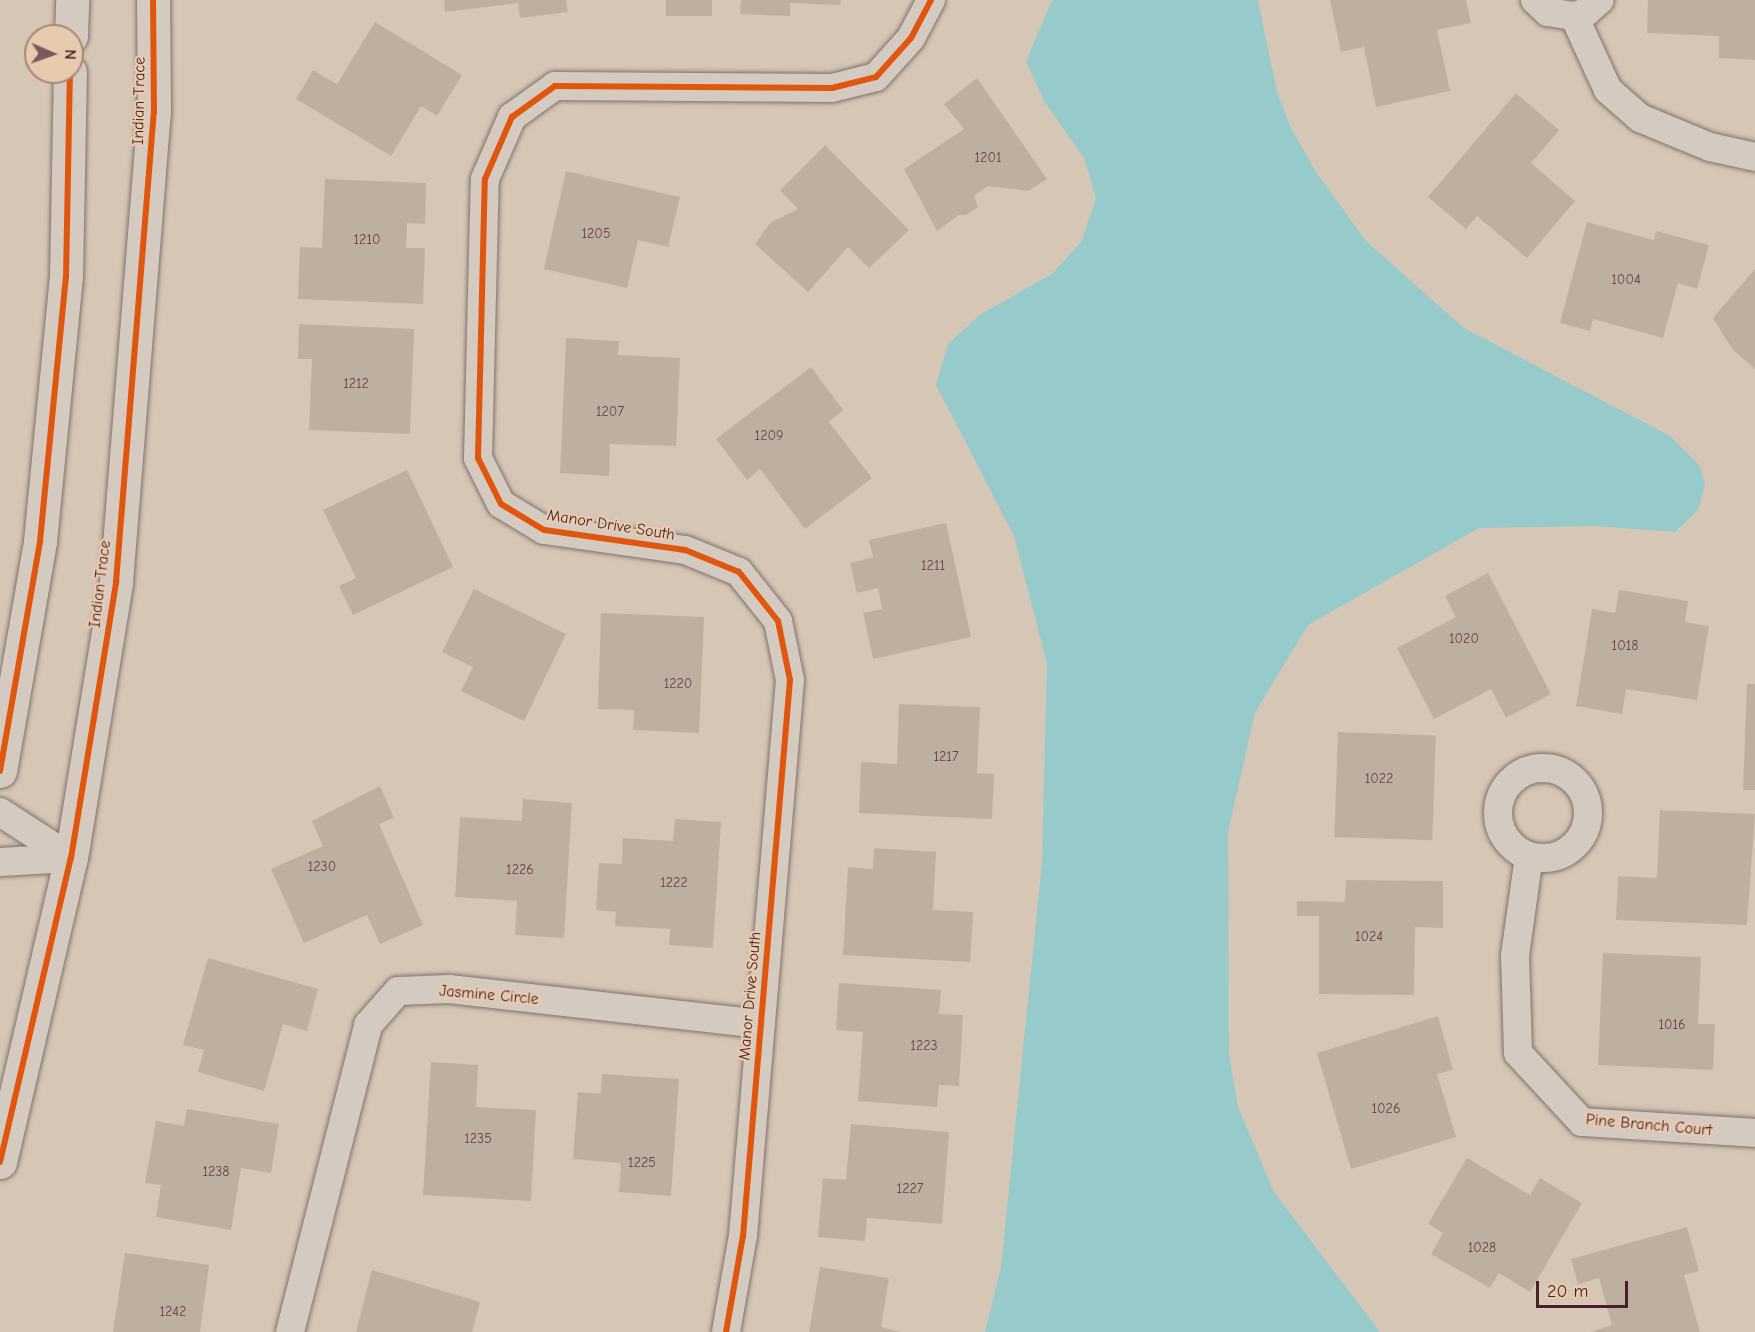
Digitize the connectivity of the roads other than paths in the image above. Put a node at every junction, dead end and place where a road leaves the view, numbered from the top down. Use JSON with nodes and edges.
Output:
{"nodes":[{"id":1,"x":72,"y":0,"type":"edge"},
{"id":2,"x":153,"y":0,"type":"edge"},
{"id":3,"x":932,"y":0,"type":"edge"},
{"id":4,"x":1535,"y":0,"type":"edge"},
{"id":5,"x":1600,"y":0,"type":"edge"},
{"id":6,"x":1574,"y":16,"type":"junction"},
{"id":7,"x":71,"y":24,"type":"edge"},
{"id":8,"x":70,"y":84,"type":"edge"},
{"id":9,"x":1755,"y":157,"type":"edge"},
{"id":10,"x":0,"y":771,"type":"edge"},
{"id":11,"x":0,"y":812,"type":"edge"},
{"id":12,"x":1528,"y":856,"type":"dead end"},
{"id":13,"x":71,"y":858,"type":"junction"},
{"id":14,"x":0,"y":862,"type":"edge"},
{"id":15,"x":761,"y":1024,"type":"junction"},
{"id":16,"x":1755,"y":1133,"type":"edge"},
{"id":17,"x":0,"y":1162,"type":"edge"},
{"id":18,"x":290,"y":1332,"type":"edge"},
{"id":19,"x":726,"y":1332,"type":"edge"}],
"edges":[{"from":1,"to":7,"type":"main road"},
{"from":2,"to":13,"type":"main road","name":"Indian Trace"},
{"from":3,"to":15,"type":"street","name":"Manor Drive South"},
{"from":4,"to":6,"type":"street"},
{"from":5,"to":6,"type":"street"},
{"from":6,"to":9,"type":"street"},
{"from":8,"to":10,"type":"main road"},
{"from":11,"to":13,"type":"street"},
{"from":12,"to":16,"type":"street","name":"Pine Branch Court"},
{"from":13,"to":14,"type":"street"},
{"from":13,"to":17,"type":"main road","name":"Indian Trace"},
{"from":15,"to":18,"type":"street","name":"Jasmine Circle"},
{"from":15,"to":19,"type":"street","name":"Manor Drive South"}]}
